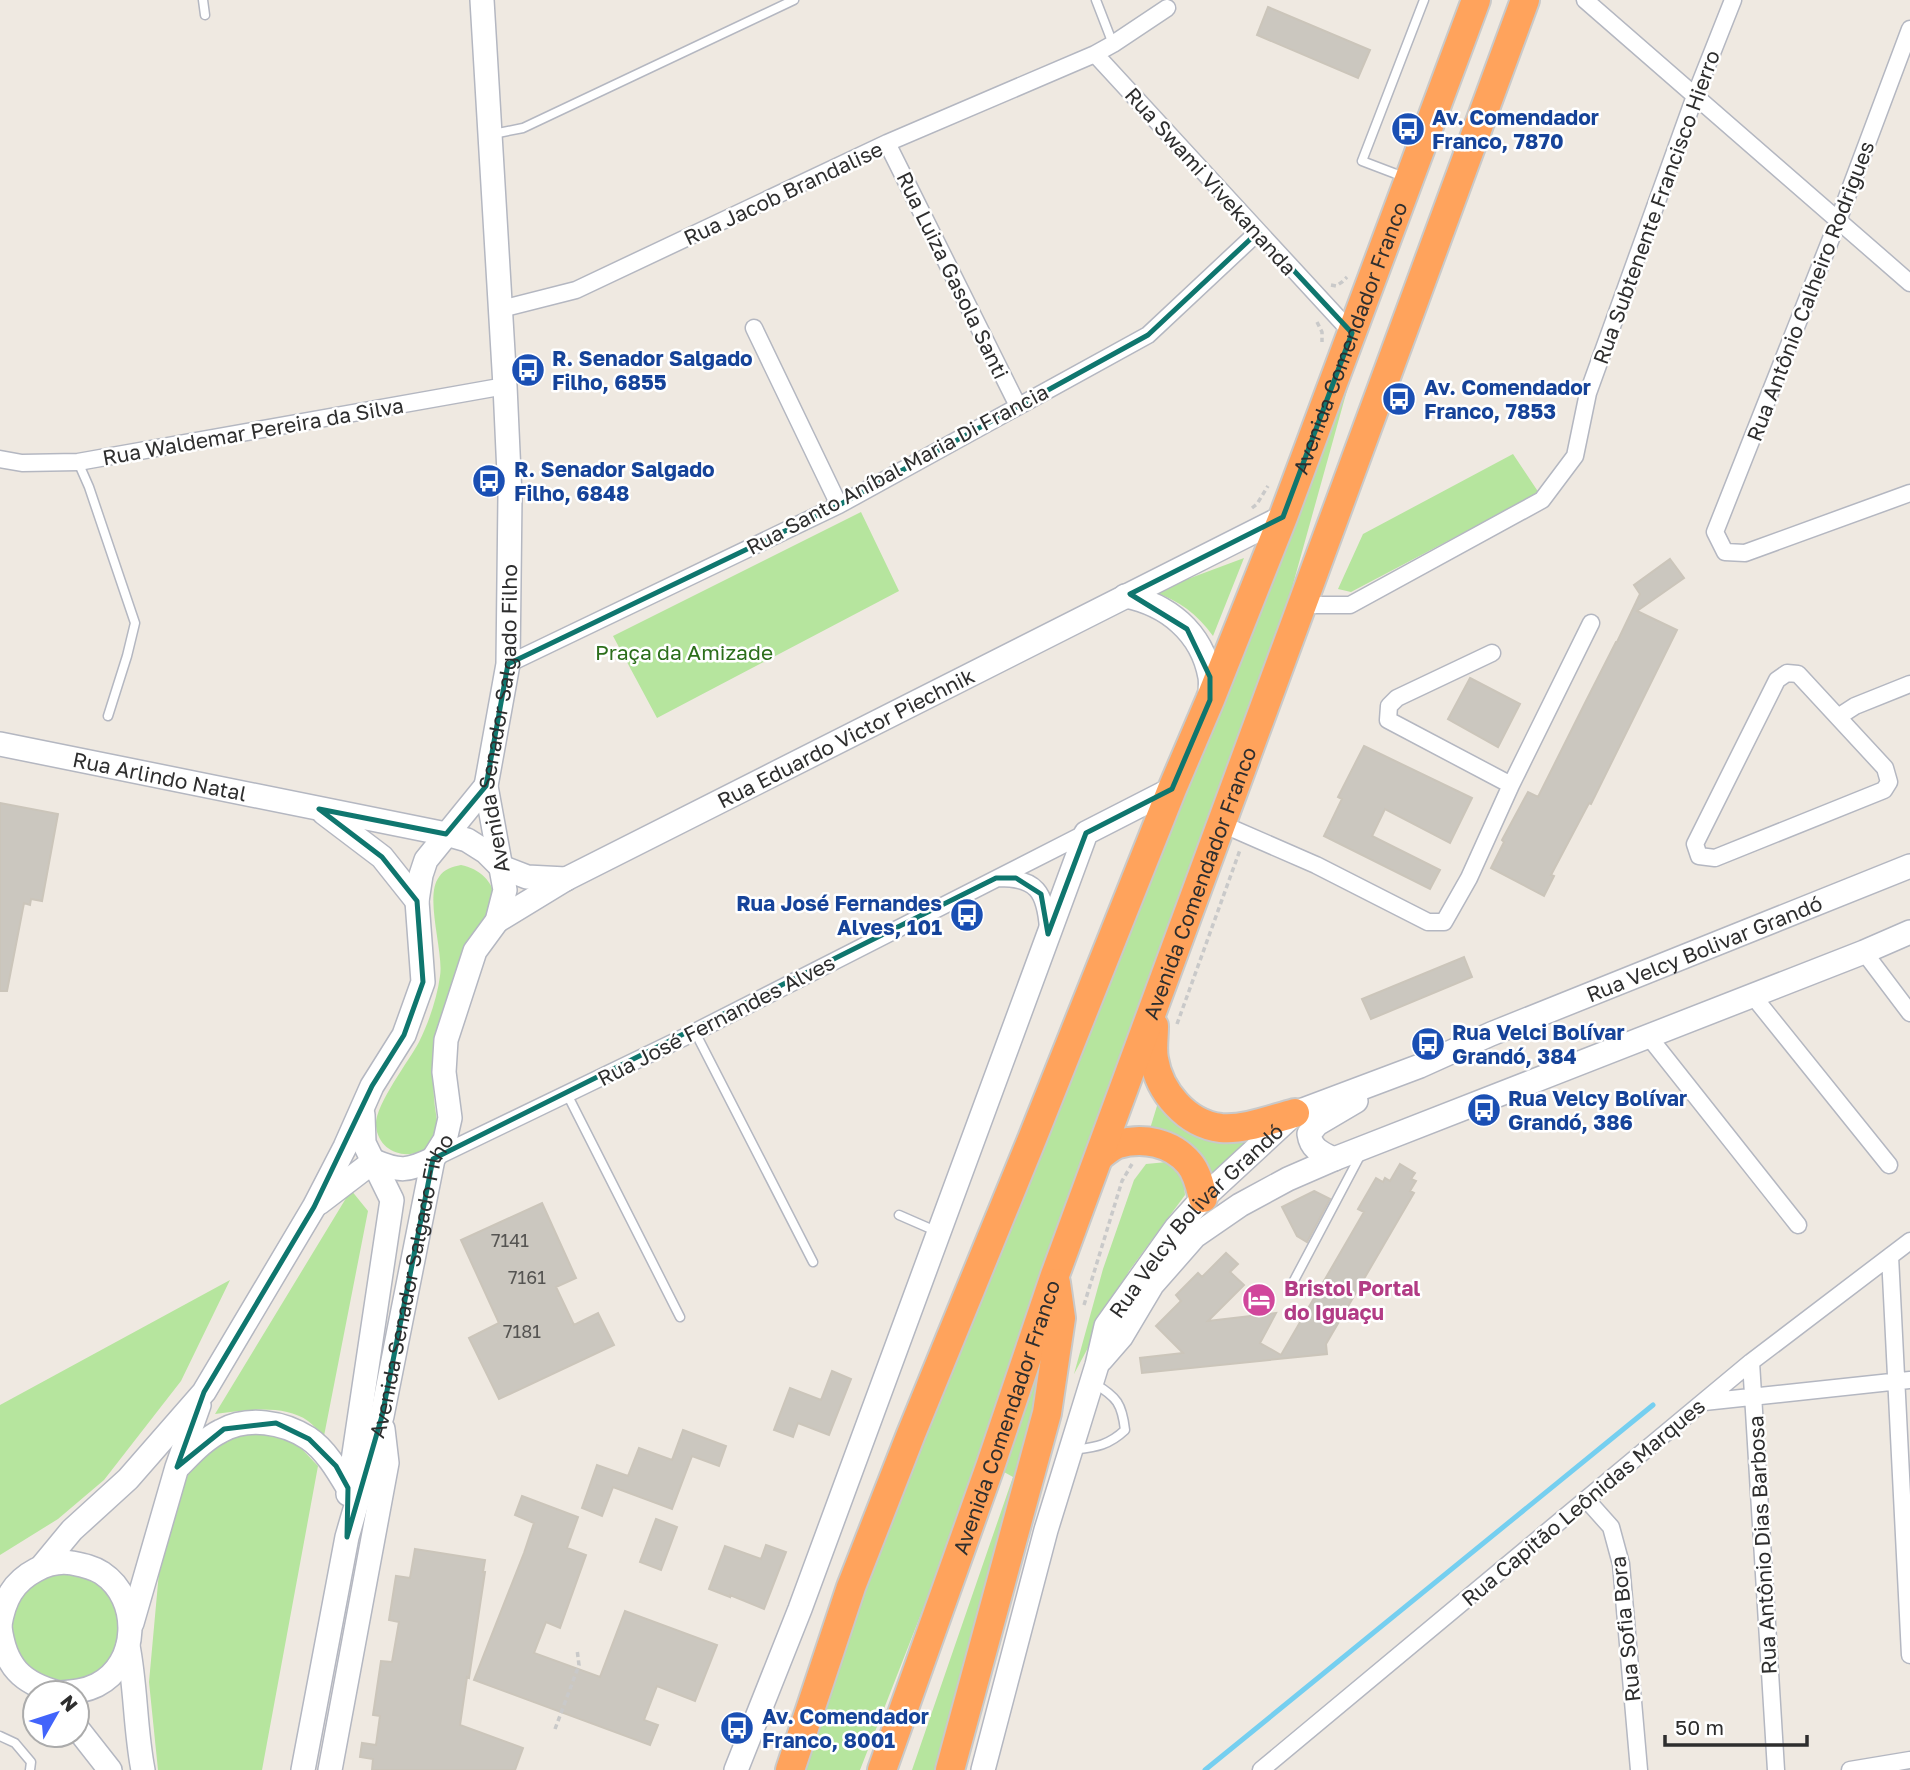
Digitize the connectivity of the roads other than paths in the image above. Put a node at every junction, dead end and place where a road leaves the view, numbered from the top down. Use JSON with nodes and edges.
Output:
{"nodes":[{"id":1,"x":203,"y":0,"type":"edge"},
{"id":2,"x":482,"y":0,"type":"edge"},
{"id":3,"x":794,"y":0,"type":"edge"},
{"id":4,"x":1096,"y":0,"type":"edge"},
{"id":5,"x":1424,"y":0,"type":"edge"},
{"id":6,"x":1476,"y":0,"type":"edge"},
{"id":7,"x":1524,"y":0,"type":"edge"},
{"id":8,"x":1585,"y":0,"type":"edge"},
{"id":9,"x":1733,"y":0,"type":"edge"},
{"id":10,"x":1167,"y":8,"type":"dead end"},
{"id":11,"x":205,"y":15,"type":"dead end"},
{"id":12,"x":1910,"y":29,"type":"edge"},
{"id":13,"x":1113,"y":44,"type":"junction"},
{"id":14,"x":1095,"y":54,"type":"junction"},
{"id":15,"x":1695,"y":96,"type":"junction"},
{"id":16,"x":491,"y":135,"type":"junction"},
{"id":17,"x":887,"y":143,"type":"junction"},
{"id":18,"x":1409,"y":179,"type":"junction"},
{"id":19,"x":1838,"y":221,"type":"junction"},
{"id":20,"x":1258,"y":232,"type":"junction"},
{"id":21,"x":1910,"y":283,"type":"edge"},
{"id":22,"x":501,"y":309,"type":"junction"},
{"id":23,"x":754,"y":328,"type":"dead end"},
{"id":24,"x":1352,"y":333,"type":"junction"},
{"id":25,"x":505,"y":386,"type":"junction"},
{"id":26,"x":1018,"y":406,"type":"junction"},
{"id":27,"x":0,"y":459,"type":"edge"},
{"id":28,"x":78,"y":462,"type":"junction"},
{"id":29,"x":1910,"y":493,"type":"edge"},
{"id":30,"x":839,"y":505,"type":"junction"},
{"id":31,"x":1283,"y":517,"type":"junction"},
{"id":32,"x":1125,"y":596,"type":"junction"},
{"id":33,"x":1302,"y":605,"type":"junction"},
{"id":34,"x":1591,"y":623,"type":"dead end"},
{"id":35,"x":1492,"y":653,"type":"dead end"},
{"id":36,"x":508,"y":664,"type":"junction"},
{"id":37,"x":1910,"y":684,"type":"edge"},
{"id":38,"x":1210,"y":700,"type":"junction"},
{"id":39,"x":108,"y":716,"type":"dead end"},
{"id":40,"x":1838,"y":717,"type":"junction"},
{"id":41,"x":0,"y":744,"type":"edge"},
{"id":42,"x":1511,"y":785,"type":"junction"},
{"id":43,"x":486,"y":786,"type":"junction"},
{"id":44,"x":1172,"y":789,"type":"junction"},
{"id":45,"x":318,"y":809,"type":"junction"},
{"id":46,"x":1222,"y":824,"type":"junction"},
{"id":47,"x":1086,"y":833,"type":"junction"},
{"id":48,"x":446,"y":834,"type":"junction"},
{"id":49,"x":501,"y":867,"type":"junction"},
{"id":50,"x":1910,"y":867,"type":"edge"},
{"id":51,"x":996,"y":878,"type":"junction"},
{"id":52,"x":566,"y":879,"type":"junction"},
{"id":53,"x":417,"y":901,"type":"junction"},
{"id":54,"x":1910,"y":918,"type":"edge"},
{"id":55,"x":497,"y":921,"type":"junction"},
{"id":56,"x":1910,"y":932,"type":"edge"},
{"id":57,"x":1048,"y":934,"type":"junction"},
{"id":58,"x":1864,"y":952,"type":"junction"},
{"id":59,"x":1753,"y":996,"type":"junction"},
{"id":60,"x":1154,"y":1009,"type":"junction"},
{"id":61,"x":1910,"y":1013,"type":"edge"},
{"id":62,"x":695,"y":1032,"type":"junction"},
{"id":63,"x":1649,"y":1037,"type":"junction"},
{"id":64,"x":1420,"y":1066,"type":"junction"},
{"id":65,"x":567,"y":1094,"type":"junction"},
{"id":66,"x":362,"y":1108,"type":"junction"},
{"id":67,"x":1295,"y":1113,"type":"junction"},
{"id":68,"x":1363,"y":1148,"type":"junction"},
{"id":69,"x":1100,"y":1156,"type":"junction"},
{"id":70,"x":433,"y":1159,"type":"junction"},
{"id":71,"x":1334,"y":1160,"type":"junction"},
{"id":72,"x":374,"y":1161,"type":"junction"},
{"id":73,"x":1889,"y":1165,"type":"dead end"},
{"id":74,"x":1203,"y":1198,"type":"junction"},
{"id":75,"x":314,"y":1207,"type":"junction"},
{"id":76,"x":899,"y":1215,"type":"dead end"},
{"id":77,"x":1798,"y":1225,"type":"dead end"},
{"id":78,"x":939,"y":1233,"type":"junction"},
{"id":79,"x":1910,"y":1241,"type":"edge"},
{"id":80,"x":1890,"y":1256,"type":"junction"},
{"id":81,"x":813,"y":1262,"type":"dead end"},
{"id":82,"x":1055,"y":1275,"type":"junction"},
{"id":83,"x":1289,"y":1290,"type":"dead end"},
{"id":84,"x":680,"y":1317,"type":"dead end"},
{"id":85,"x":1751,"y":1363,"type":"junction"},
{"id":86,"x":1094,"y":1373,"type":"junction"},
{"id":87,"x":1903,"y":1381,"type":"edge"},
{"id":88,"x":204,"y":1392,"type":"junction"},
{"id":89,"x":1753,"y":1396,"type":"junction"},
{"id":90,"x":1704,"y":1402,"type":"junction"},
{"id":91,"x":382,"y":1416,"type":"junction"},
{"id":92,"x":1070,"y":1451,"type":"junction"},
{"id":93,"x":177,"y":1467,"type":"junction"},
{"id":94,"x":348,"y":1488,"type":"junction"},
{"id":95,"x":1586,"y":1499,"type":"junction"},
{"id":96,"x":347,"y":1537,"type":"junction"},
{"id":97,"x":34,"y":1570,"type":"junction"},
{"id":98,"x":0,"y":1583,"type":"edge"},
{"id":99,"x":0,"y":1626,"type":"edge"},
{"id":100,"x":130,"y":1636,"type":"junction"},
{"id":101,"x":1910,"y":1655,"type":"edge"},
{"id":102,"x":0,"y":1675,"type":"edge"},
{"id":103,"x":32,"y":1679,"type":"edge"},
{"id":104,"x":21,"y":1681,"type":"edge"},
{"id":105,"x":91,"y":1688,"type":"edge"},
{"id":106,"x":0,"y":1736,"type":"edge"},
{"id":107,"x":91,"y":1746,"type":"edge"},
{"id":108,"x":1910,"y":1760,"type":"edge"},
{"id":109,"x":30,"y":1766,"type":"edge"},
{"id":110,"x":39,"y":1770,"type":"edge"},
{"id":111,"x":110,"y":1770,"type":"edge"},
{"id":112,"x":144,"y":1770,"type":"edge"},
{"id":113,"x":303,"y":1770,"type":"edge"},
{"id":114,"x":330,"y":1770,"type":"edge"},
{"id":115,"x":736,"y":1770,"type":"edge"},
{"id":116,"x":790,"y":1770,"type":"edge"},
{"id":117,"x":882,"y":1770,"type":"edge"},
{"id":118,"x":950,"y":1770,"type":"edge"},
{"id":119,"x":983,"y":1770,"type":"edge"},
{"id":120,"x":1261,"y":1770,"type":"edge"},
{"id":121,"x":1639,"y":1770,"type":"edge"},
{"id":122,"x":1776,"y":1770,"type":"edge"},
{"id":123,"x":1850,"y":1770,"type":"edge"}],
"edges":[{"from":1,"to":11,"type":"lane"},
{"from":2,"to":16,"type":"main road","name":"Avenida Senador Salgado Filho"},
{"from":3,"to":16,"type":"lane"},
{"from":4,"to":13,"type":"lane"},
{"from":5,"to":18,"type":"lane"},
{"from":6,"to":18,"type":"highway","name":"Avenida Comendador Franco"},
{"from":7,"to":33,"type":"highway","name":"Avenida Comendador Franco"},
{"from":8,"to":15,"type":"street"},
{"from":9,"to":15,"type":"street","name":"Rua Subtenente Francisco Hierro"},
{"from":10,"to":13,"type":"street"},
{"from":12,"to":19,"type":"street","name":"Rua Antônio Calheiro Rodrigues"},
{"from":13,"to":14,"type":"street"},
{"from":14,"to":17,"type":"street","name":"Rua Jacob Brandalise"},
{"from":14,"to":20,"type":"street","name":"Rua Swami Vivekananda"},
{"from":15,"to":19,"type":"street"},
{"from":15,"to":33,"type":"street","name":"Rua Subtenente Francisco Hierro"},
{"from":16,"to":22,"type":"main road","name":"Avenida Senador Salgado Filho"},
{"from":17,"to":22,"type":"street","name":"Rua Jacob Brandalise"},
{"from":17,"to":26,"type":"street","name":"Rua Luiza Gasola Santi"},
{"from":18,"to":24,"type":"highway","name":"Avenida Comendador Franco"},
{"from":19,"to":21,"type":"street"},
{"from":19,"to":29,"type":"street","name":"Rua Antônio Calheiro Rodrigues"},
{"from":20,"to":24,"type":"street","name":"Rua Swami Vivekananda"},
{"from":20,"to":26,"type":"street","name":"Rua Santo Aníbal Maria Di Francia"},
{"from":22,"to":25,"type":"main road","name":"Avenida Senador Salgado Filho"},
{"from":23,"to":30,"type":"street"},
{"from":24,"to":31,"type":"highway","name":"Avenida Comendador Franco"},
{"from":25,"to":28,"type":"street","name":"Rua Waldemar Pereira da Silva"},
{"from":25,"to":36,"type":"main road","name":"Avenida Senador Salgado Filho"},
{"from":26,"to":30,"type":"street","name":"Rua Santo Aníbal Maria Di Francia"},
{"from":27,"to":28,"type":"street","name":"Rua Waldemar Pereira da Silva"},
{"from":28,"to":39,"type":"lane"},
{"from":30,"to":36,"type":"street","name":"Rua Santo Aníbal Maria Di Francia"},
{"from":31,"to":32,"type":"main road","name":"Rua Eduardo Victor Piechnik"},
{"from":31,"to":38,"type":"highway","name":"Avenida Comendador Franco"},
{"from":32,"to":38,"type":"main road"},
{"from":32,"to":52,"type":"main road","name":"Rua Eduardo Victor Piechnik"},
{"from":33,"to":46,"type":"highway","name":"Avenida Comendador Franco"},
{"from":34,"to":42,"type":"street"},
{"from":35,"to":42,"type":"street"},
{"from":36,"to":43,"type":"main road","name":"Avenida Senador Salgado Filho"},
{"from":37,"to":40,"type":"street"},
{"from":38,"to":44,"type":"highway","name":"Avenida Comendador Franco"},
{"from":40,"to":40,"type":"street"},
{"from":41,"to":45,"type":"main road","name":"Rua Arlindo Natal"},
{"from":42,"to":46,"type":"street"},
{"from":43,"to":48,"type":"main road"},
{"from":43,"to":49,"type":"main road","name":"Avenida Senador Salgado Filho"},
{"from":44,"to":47,"type":"main road"},
{"from":44,"to":116,"type":"highway","name":"Avenida Comendador Franco"},
{"from":45,"to":48,"type":"main road","name":"Rua Arlindo Natal"},
{"from":45,"to":53,"type":"main road","name":"Rua Arlindo Natal"},
{"from":46,"to":60,"type":"highway","name":"Avenida Comendador Franco"},
{"from":47,"to":51,"type":"street","name":"Rua José Fernandes Alves"},
{"from":47,"to":57,"type":"main road"},
{"from":48,"to":49,"type":"main road","name":"Rua Arlindo Natal"},
{"from":48,"to":53,"type":"main road"},
{"from":49,"to":52,"type":"main road","name":"Rua Eduardo Victor Piechnik"},
{"from":49,"to":55,"type":"main road","name":"Avenida Senador Salgado Filho"},
{"from":50,"to":64,"type":"main road","name":"Rua Velcy Bolivar Grandó"},
{"from":51,"to":57,"type":"street"},
{"from":51,"to":62,"type":"street","name":"Rua José Fernandes Alves"},
{"from":52,"to":55,"type":"main road","name":"Rua Eduardo Victor Piechnik"},
{"from":53,"to":66,"type":"main road"},
{"from":54,"to":58,"type":"main road"},
{"from":55,"to":70,"type":"main road","name":"Avenida Senador Salgado Filho"},
{"from":56,"to":58,"type":"main road","name":"Rua Velcy Bolivar Grandó"},
{"from":57,"to":78,"type":"main road"},
{"from":58,"to":59,"type":"main road","name":"Rua Velcy Bolivar Grandó"},
{"from":58,"to":61,"type":"street"},
{"from":59,"to":63,"type":"main road","name":"Rua Velcy Bolivar Grandó"},
{"from":59,"to":73,"type":"street"},
{"from":60,"to":67,"type":"highway"},
{"from":60,"to":69,"type":"highway","name":"Avenida Comendador Franco"},
{"from":62,"to":65,"type":"street","name":"Rua José Fernandes Alves"},
{"from":62,"to":81,"type":"lane"},
{"from":63,"to":68,"type":"main road","name":"Rua Velcy Bolivar Grandó"},
{"from":63,"to":77,"type":"street"},
{"from":64,"to":67,"type":"main road","name":"Rua Velcy Bolivar Grandó"},
{"from":64,"to":71,"type":"main road"},
{"from":65,"to":70,"type":"street","name":"Rua José Fernandes Alves"},
{"from":65,"to":84,"type":"lane"},
{"from":66,"to":72,"type":"main road","name":"Avenida Senador Salgado Filho"},
{"from":66,"to":75,"type":"main road"},
{"from":67,"to":74,"type":"main road","name":"Rua Velcy Bolivar Grandó"},
{"from":68,"to":71,"type":"main road","name":"Rua Velcy Bolivar Grandó"},
{"from":68,"to":83,"type":"lane"},
{"from":69,"to":74,"type":"highway"},
{"from":69,"to":82,"type":"highway","name":"Avenida Comendador Franco"},
{"from":70,"to":72,"type":"main road"},
{"from":70,"to":91,"type":"main road","name":"Avenida Senador Salgado Filho"},
{"from":71,"to":86,"type":"main road","name":"Rua Velcy Bolivar Grandó"},
{"from":72,"to":75,"type":"main road"},
{"from":72,"to":94,"type":"main road","name":"Avenida Senador Salgado Filho"},
{"from":74,"to":86,"type":"main road","name":"Rua Velcy Bolivar Grandó"},
{"from":75,"to":88,"type":"main road"},
{"from":76,"to":78,"type":"lane"},
{"from":78,"to":115,"type":"main road"},
{"from":79,"to":80,"type":"street","name":"Rua Capitão Leônidas Marques"},
{"from":80,"to":85,"type":"street","name":"Rua Capitão Leônidas Marques"},
{"from":80,"to":87,"type":"street"},
{"from":82,"to":117,"type":"highway","name":"Avenida Comendador Franco"},
{"from":82,"to":118,"type":"highway"},
{"from":85,"to":89,"type":"street","name":"Rua Antônio Dias Barbosa"},
{"from":85,"to":90,"type":"street","name":"Rua Capitão Leônidas Marques"},
{"from":86,"to":92,"type":"main road","name":"Rua Velcy Bolivar Grandó"},
{"from":86,"to":92,"type":"lane"},
{"from":87,"to":89,"type":"street"},
{"from":87,"to":101,"type":"street"},
{"from":88,"to":93,"type":"main road"},
{"from":88,"to":97,"type":"main road"},
{"from":89,"to":90,"type":"street"},
{"from":89,"to":122,"type":"street","name":"Rua Antônio Dias Barbosa"},
{"from":90,"to":95,"type":"street","name":"Rua Capitão Leônidas Marques"},
{"from":91,"to":96,"type":"main road","name":"Avenida Senador Salgado Filho"},
{"from":91,"to":114,"type":"main road"},
{"from":92,"to":119,"type":"main road","name":"Rua Velcy Bolivar Grandó"},
{"from":93,"to":94,"type":"main road"},
{"from":93,"to":100,"type":"main road"},
{"from":94,"to":96,"type":"main road","name":"Avenida Senador Salgado Filho"},
{"from":95,"to":120,"type":"street","name":"Rua Capitão Leônidas Marques"},
{"from":95,"to":121,"type":"street","name":"Rua Sofia Bora"},
{"from":96,"to":113,"type":"main road","name":"Avenida Senador Salgado Filho"},
{"from":97,"to":98,"type":"main road"},
{"from":97,"to":99,"type":"main road"},
{"from":97,"to":100,"type":"main road"},
{"from":99,"to":103,"type":"main road"},
{"from":100,"to":105,"type":"main road"},
{"from":100,"to":112,"type":"main road"},
{"from":102,"to":104,"type":"main road"},
{"from":106,"to":109,"type":"lane"},
{"from":107,"to":111,"type":"main road"},
{"from":108,"to":123,"type":"street"},
{"from":109,"to":110,"type":"lane"}]}
